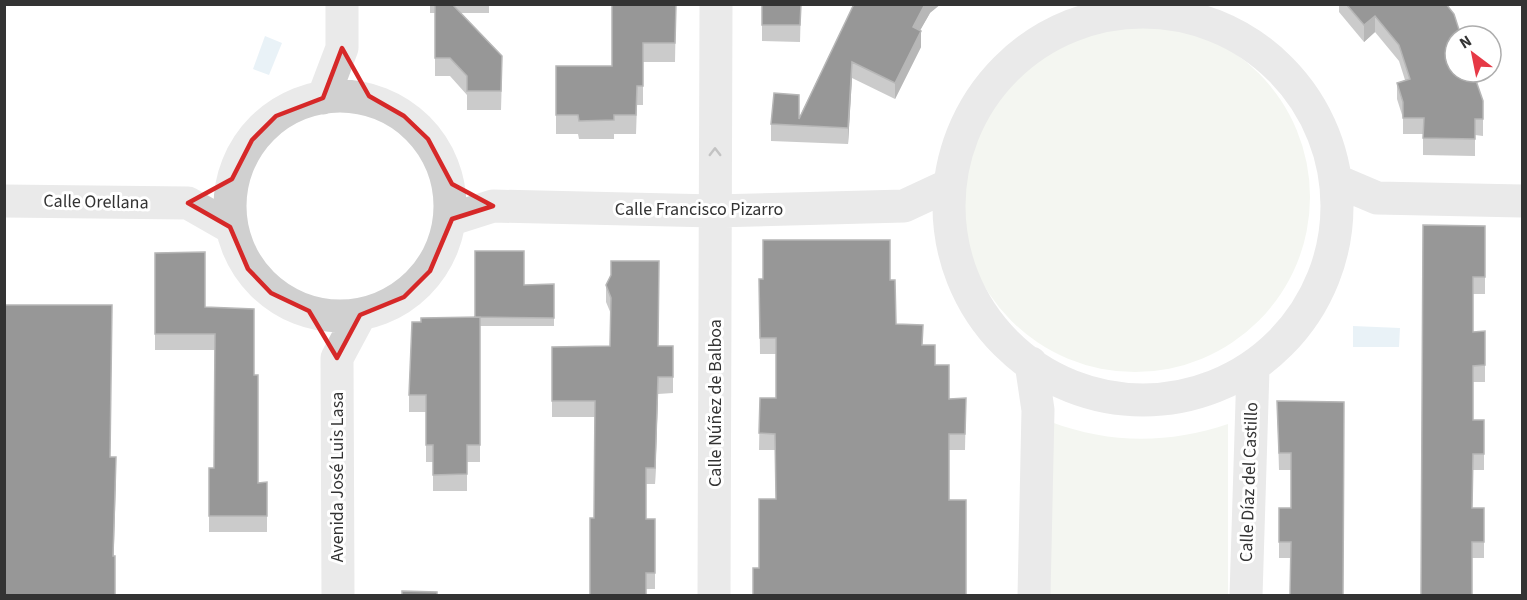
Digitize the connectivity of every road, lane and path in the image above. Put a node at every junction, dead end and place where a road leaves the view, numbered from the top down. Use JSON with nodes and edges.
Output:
{"nodes":[{"id":1,"x":342,"y":4,"type":"edge"},
{"id":2,"x":716,"y":4,"type":"edge"},
{"id":3,"x":342,"y":48,"type":"junction"},
{"id":4,"x":369,"y":96,"type":"junction"},
{"id":5,"x":323,"y":98,"type":"junction"},
{"id":6,"x":232,"y":179,"type":"junction"},
{"id":7,"x":1337,"y":181,"type":"junction"},
{"id":8,"x":452,"y":184,"type":"junction"},
{"id":9,"x":947,"y":186,"type":"junction"},
{"id":10,"x":1377,"y":198,"type":"junction"},
{"id":11,"x":4,"y":201,"type":"edge"},
{"id":12,"x":1522,"y":201,"type":"edge"},
{"id":13,"x":188,"y":203,"type":"junction"},
{"id":14,"x":493,"y":206,"type":"junction"},
{"id":15,"x":904,"y":206,"type":"junction"},
{"id":16,"x":715,"y":211,"type":"junction"},
{"id":17,"x":1336,"y":217,"type":"junction"},
{"id":18,"x":452,"y":219,"type":"junction"},
{"id":19,"x":947,"y":226,"type":"junction"},
{"id":20,"x":230,"y":227,"type":"junction"},
{"id":21,"x":309,"y":311,"type":"junction"},
{"id":22,"x":360,"y":315,"type":"junction"},
{"id":23,"x":337,"y":358,"type":"junction"},
{"id":24,"x":1031,"y":363,"type":"junction"},
{"id":25,"x":1253,"y":369,"type":"junction"},
{"id":26,"x":1060,"y":380,"type":"junction"},
{"id":27,"x":1038,"y":410,"type":"junction"},
{"id":28,"x":338,"y":596,"type":"edge"},
{"id":29,"x":714,"y":596,"type":"edge"},
{"id":30,"x":1034,"y":596,"type":"edge"},
{"id":31,"x":1246,"y":596,"type":"edge"}],
"edges":[{"from":1,"to":3,"type":"street"},
{"from":16,"to":2,"type":"street","name":"Calle Núñez de Balboa","one_way":true},
{"from":3,"to":4,"type":"street"},
{"from":3,"to":5,"type":"street"},
{"from":4,"to":5,"type":"street"},
{"from":4,"to":8,"type":"street"},
{"from":5,"to":6,"type":"street"},
{"from":6,"to":13,"type":"street","name":"Calle Orellana"},
{"from":6,"to":20,"type":"street"},
{"from":7,"to":9,"type":"street"},
{"from":7,"to":10,"type":"street"},
{"from":7,"to":17,"type":"street"},
{"from":8,"to":14,"type":"street","name":"Calle Francisco Pizarro"},
{"from":8,"to":18,"type":"street"},
{"from":9,"to":15,"type":"street","name":"Calle Francisco Pizarro"},
{"from":9,"to":19,"type":"street"},
{"from":10,"to":12,"type":"street"},
{"from":10,"to":17,"type":"street"},
{"from":11,"to":13,"type":"street","name":"Calle Orellana"},
{"from":13,"to":20,"type":"street","name":"Calle Orellana"},
{"from":14,"to":16,"type":"street","name":"Calle Francisco Pizarro"},
{"from":14,"to":18,"type":"street","name":"Calle Francisco Pizarro"},
{"from":15,"to":16,"type":"street","name":"Calle Francisco Pizarro"},
{"from":15,"to":19,"type":"street","name":"Calle Francisco Pizarro"},
{"from":16,"to":29,"type":"street","name":"Calle Núñez de Balboa"},
{"from":17,"to":25,"type":"street"},
{"from":18,"to":22,"type":"street"},
{"from":19,"to":24,"type":"street"},
{"from":20,"to":21,"type":"street"},
{"from":21,"to":22,"type":"street"},
{"from":21,"to":23,"type":"street"},
{"from":22,"to":23,"type":"street","name":"Avenida José Luis Lasa"},
{"from":23,"to":28,"type":"street","name":"Avenida José Luis Lasa"},
{"from":24,"to":26,"type":"street"},
{"from":24,"to":27,"type":"street"},
{"from":25,"to":26,"type":"street"},
{"from":25,"to":31,"type":"street","name":"Calle Díaz del Castillo"},
{"from":26,"to":27,"type":"street"},
{"from":27,"to":30,"type":"street"}]}
